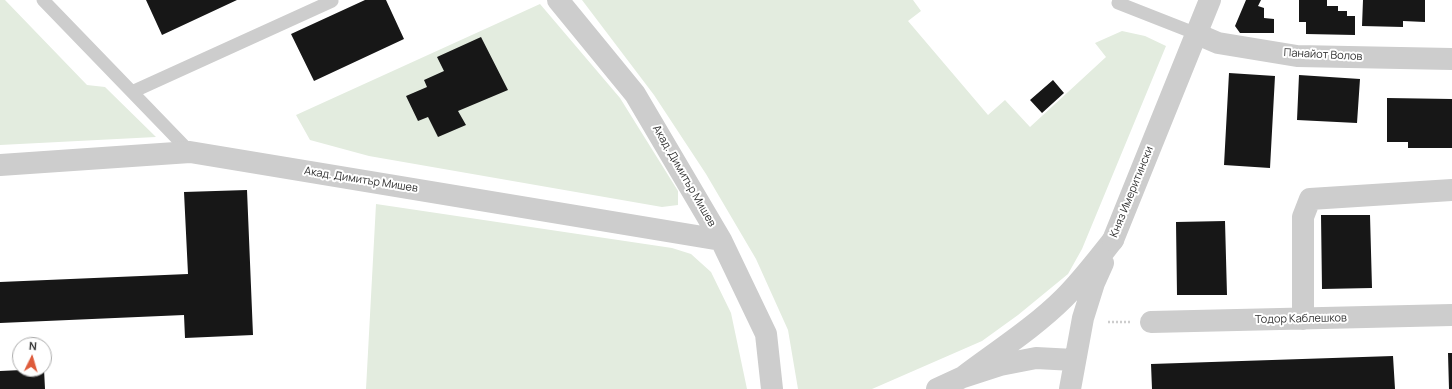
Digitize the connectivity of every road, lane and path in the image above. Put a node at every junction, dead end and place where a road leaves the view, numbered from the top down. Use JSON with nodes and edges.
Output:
{"nodes":[{"id":1,"x":43,"y":0,"type":"edge"},
{"id":2,"x":558,"y":0,"type":"edge"},
{"id":3,"x":1210,"y":0,"type":"edge"},
{"id":4,"x":332,"y":1,"type":"dead end"},
{"id":5,"x":1118,"y":2,"type":"dead end"},
{"id":6,"x":1197,"y":34,"type":"junction"},
{"id":7,"x":1452,"y":59,"type":"edge"},
{"id":8,"x":132,"y":92,"type":"junction"},
{"id":9,"x":190,"y":152,"type":"junction"},
{"id":10,"x":0,"y":165,"type":"edge"},
{"id":11,"x":1452,"y":190,"type":"edge"},
{"id":12,"x":721,"y":240,"type":"junction"},
{"id":13,"x":1113,"y":240,"type":"junction"},
{"id":14,"x":1452,"y":316,"type":"edge"},
{"id":15,"x":1303,"y":319,"type":"junction"},
{"id":16,"x":1151,"y":322,"type":"dead end"},
{"id":17,"x":1074,"y":360,"type":"junction"},
{"id":18,"x":963,"y":377,"type":"junction"},
{"id":19,"x":772,"y":389,"type":"edge"},
{"id":20,"x":938,"y":389,"type":"edge"},
{"id":21,"x":1070,"y":389,"type":"edge"}],
"edges":[{"from":1,"to":8,"type":"lane"},
{"from":2,"to":12,"type":"street","name":"Акад. Димитър Мишев"},
{"from":3,"to":6,"type":"street","name":"Княз Имеритински"},
{"from":4,"to":8,"type":"lane"},
{"from":5,"to":6,"type":"lane"},
{"from":6,"to":7,"type":"street","name":"Панайот Волов"},
{"from":6,"to":13,"type":"street","name":"Княз Имеритински"},
{"from":8,"to":9,"type":"lane"},
{"from":9,"to":10,"type":"street","name":"Акад. Димитър Мишев"},
{"from":9,"to":12,"type":"street","name":"Акад. Димитър Мишев"},
{"from":11,"to":15,"type":"street"},
{"from":12,"to":19,"type":"street","name":"Акад. Димитър Мишев"},
{"from":13,"to":17,"type":"street","name":"Княз Имеритински"},
{"from":13,"to":18,"type":"street"},
{"from":14,"to":15,"type":"street","name":"Тодор Каблешков"},
{"from":15,"to":16,"type":"street","name":"Тодор Каблешков"},
{"from":17,"to":18,"type":"street"},
{"from":17,"to":21,"type":"street","name":"Княз Имеритински"},
{"from":18,"to":20,"type":"street"}]}
